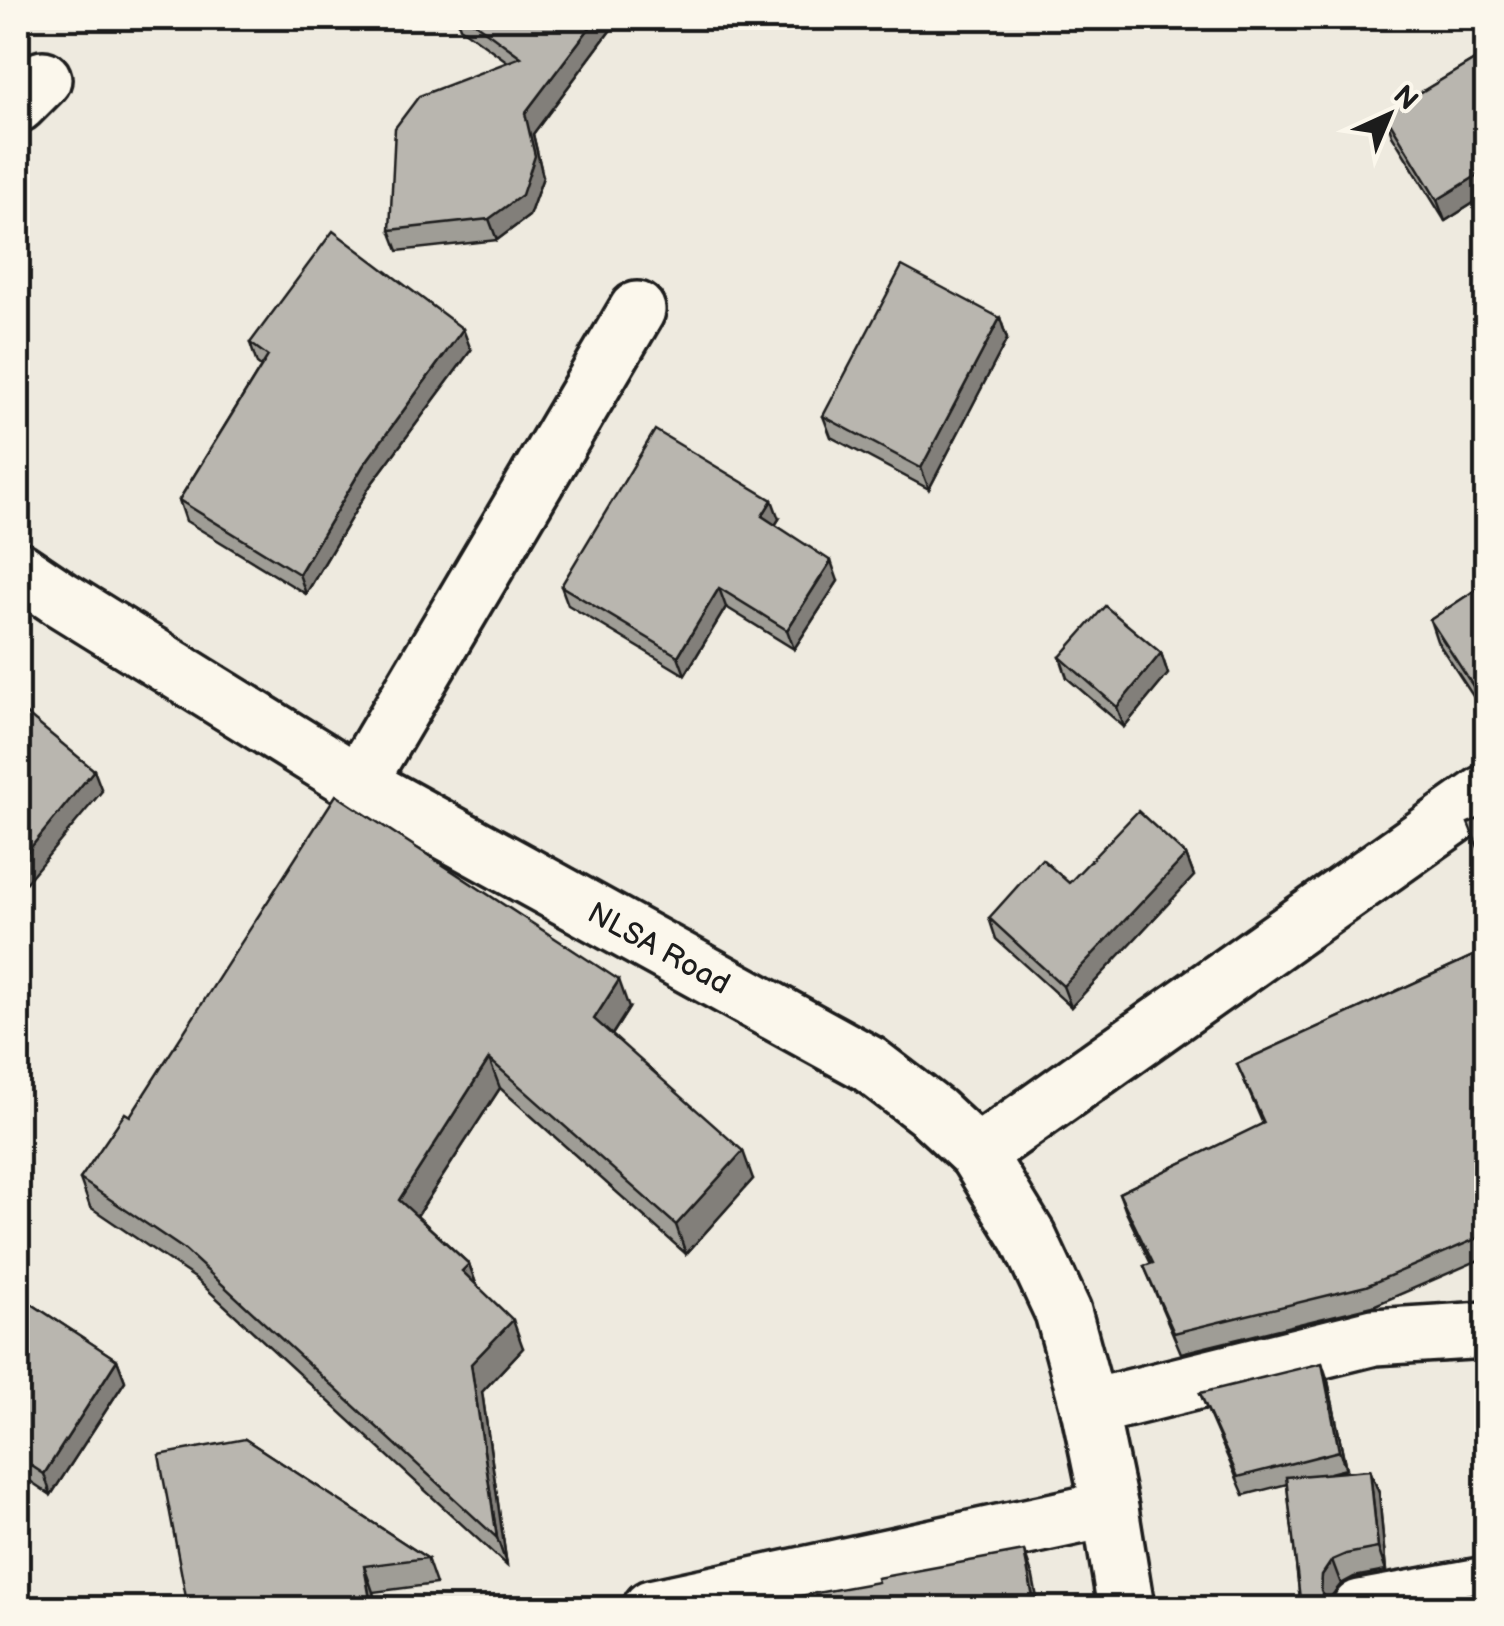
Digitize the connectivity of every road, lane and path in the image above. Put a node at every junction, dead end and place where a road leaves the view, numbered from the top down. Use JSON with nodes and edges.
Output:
{"nodes":[{"id":1,"x":636,"y":310,"type":"dead end"},
{"id":2,"x":18,"y":570,"type":"edge"},
{"id":3,"x":358,"y":783,"type":"junction"},
{"id":4,"x":1486,"y":793,"type":"edge"},
{"id":5,"x":978,"y":1154,"type":"junction"},
{"id":6,"x":1486,"y":1330,"type":"edge"},
{"id":7,"x":1089,"y":1408,"type":"junction"},
{"id":8,"x":1110,"y":1509,"type":"junction"},
{"id":9,"x":1486,"y":1586,"type":"edge"},
{"id":10,"x":651,"y":1608,"type":"edge"},
{"id":11,"x":1126,"y":1608,"type":"edge"},
{"id":12,"x":1360,"y":1608,"type":"edge"}],
"edges":[{"from":1,"to":3,"type":"street"},
{"from":2,"to":3,"type":"street","name":"NLSA Road"},
{"from":3,"to":5,"type":"street","name":"NLSA Road"},
{"from":4,"to":5,"type":"street"},
{"from":5,"to":7,"type":"street","name":"NLSA Road"},
{"from":6,"to":7,"type":"street"},
{"from":7,"to":8,"type":"street","name":"NLSA Road"},
{"from":8,"to":10,"type":"street"},
{"from":8,"to":11,"type":"street","name":"NLSA Road"},
{"from":9,"to":12,"type":"street"}]}
